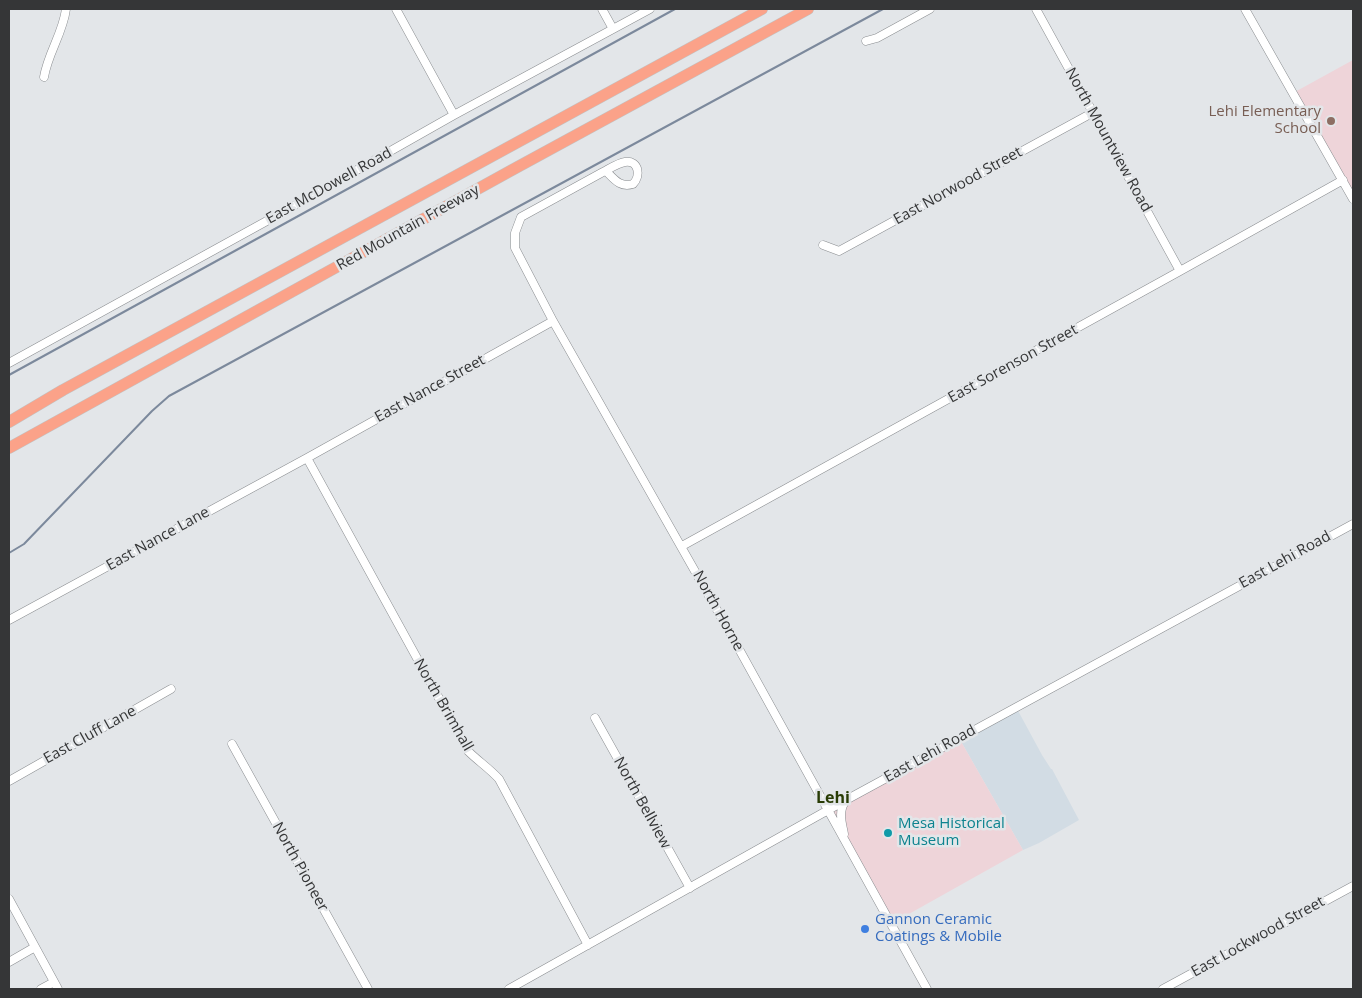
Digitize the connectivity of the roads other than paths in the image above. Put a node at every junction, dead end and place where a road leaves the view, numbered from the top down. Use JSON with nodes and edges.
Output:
{"nodes":[{"id":1,"x":66,"y":9,"type":"edge"},
{"id":2,"x":396,"y":9,"type":"edge"},
{"id":3,"x":602,"y":9,"type":"edge"},
{"id":4,"x":650,"y":9,"type":"edge"},
{"id":5,"x":762,"y":9,"type":"edge"},
{"id":6,"x":808,"y":9,"type":"edge"},
{"id":7,"x":930,"y":9,"type":"edge"},
{"id":8,"x":1036,"y":9,"type":"edge"},
{"id":9,"x":1245,"y":9,"type":"edge"},
{"id":10,"x":613,"y":29,"type":"junction"},
{"id":11,"x":866,"y":41,"type":"dead end"},
{"id":12,"x":44,"y":76,"type":"dead end"},
{"id":13,"x":1092,"y":113,"type":"junction"},
{"id":14,"x":454,"y":116,"type":"junction"},
{"id":15,"x":606,"y":171,"type":"dead end"},
{"id":16,"x":1343,"y":180,"type":"junction"},
{"id":17,"x":1353,"y":199,"type":"edge"},
{"id":18,"x":823,"y":245,"type":"dead end"},
{"id":19,"x":1180,"y":271,"type":"junction"},
{"id":20,"x":553,"y":321,"type":"junction"},
{"id":21,"x":9,"y":363,"type":"edge"},
{"id":22,"x":9,"y":422,"type":"edge"},
{"id":23,"x":9,"y":448,"type":"edge"},
{"id":24,"x":307,"y":458,"type":"junction"},
{"id":25,"x":1353,"y":524,"type":"edge"},
{"id":26,"x":682,"y":546,"type":"junction"},
{"id":27,"x":9,"y":620,"type":"edge"},
{"id":28,"x":172,"y":689,"type":"dead end"},
{"id":29,"x":595,"y":718,"type":"dead end"},
{"id":30,"x":232,"y":744,"type":"dead end"},
{"id":31,"x":9,"y":781,"type":"edge"},
{"id":32,"x":846,"y":800,"type":"junction"},
{"id":33,"x":828,"y":810,"type":"junction"},
{"id":34,"x":852,"y":852,"type":"junction"},
{"id":35,"x":1353,"y":886,"type":"edge"},
{"id":36,"x":690,"y":888,"type":"junction"},
{"id":37,"x":9,"y":898,"type":"edge"},
{"id":38,"x":588,"y":944,"type":"junction"},
{"id":39,"x":35,"y":947,"type":"junction"},
{"id":40,"x":9,"y":962,"type":"edge"},
{"id":41,"x":56,"y":986,"type":"edge"},
{"id":42,"x":41,"y":989,"type":"edge"},
{"id":43,"x":368,"y":989,"type":"edge"},
{"id":44,"x":509,"y":989,"type":"edge"},
{"id":45,"x":927,"y":989,"type":"edge"},
{"id":46,"x":1163,"y":989,"type":"edge"}],
"edges":[{"from":1,"to":12,"type":"street"},
{"from":2,"to":14,"type":"street"},
{"from":3,"to":10,"type":"street"},
{"from":4,"to":10,"type":"street","name":"East McDowell Road"},
{"from":5,"to":22,"type":"highway","name":"Red Mountain Freeway"},
{"from":6,"to":23,"type":"highway","name":"Red Mountain Freeway"},
{"from":7,"to":11,"type":"street"},
{"from":8,"to":13,"type":"street","name":"North Mountview Road"},
{"from":9,"to":16,"type":"street"},
{"from":10,"to":14,"type":"street","name":"East McDowell Road"},
{"from":13,"to":18,"type":"street","name":"East Norwood Street"},
{"from":13,"to":19,"type":"street","name":"North Mountview Road"},
{"from":14,"to":21,"type":"street","name":"East McDowell Road"},
{"from":15,"to":20,"type":"street","name":"North Horne"},
{"from":16,"to":17,"type":"street"},
{"from":16,"to":19,"type":"street","name":"East Sorenson Street"},
{"from":19,"to":26,"type":"street","name":"East Sorenson Street"},
{"from":20,"to":24,"type":"street","name":"East Nance Street"},
{"from":20,"to":26,"type":"street","name":"North Horne"},
{"from":24,"to":27,"type":"street","name":"East Nance Lane"},
{"from":24,"to":38,"type":"street","name":"North Brimhall"},
{"from":25,"to":32,"type":"street","name":"East Lehi Road"},
{"from":26,"to":33,"type":"street","name":"North Horne"},
{"from":28,"to":31,"type":"street","name":"East Cluff Lane"},
{"from":29,"to":36,"type":"street","name":"North Bellview"},
{"from":30,"to":43,"type":"street","name":"North Pioneer"},
{"from":32,"to":33,"type":"street","name":"East Lehi Road"},
{"from":32,"to":34,"type":"street"},
{"from":33,"to":34,"type":"street","name":"North Horne"},
{"from":33,"to":36,"type":"street","name":"East Lehi Road"},
{"from":34,"to":45,"type":"street","name":"North Horne"},
{"from":35,"to":46,"type":"street","name":"East Lockwood Street"},
{"from":36,"to":38,"type":"street","name":"East Lehi Road"},
{"from":37,"to":39,"type":"street"},
{"from":38,"to":44,"type":"street","name":"East Lehi Road"},
{"from":39,"to":40,"type":"street"},
{"from":39,"to":41,"type":"street"},
{"from":41,"to":42,"type":"street"}]}
